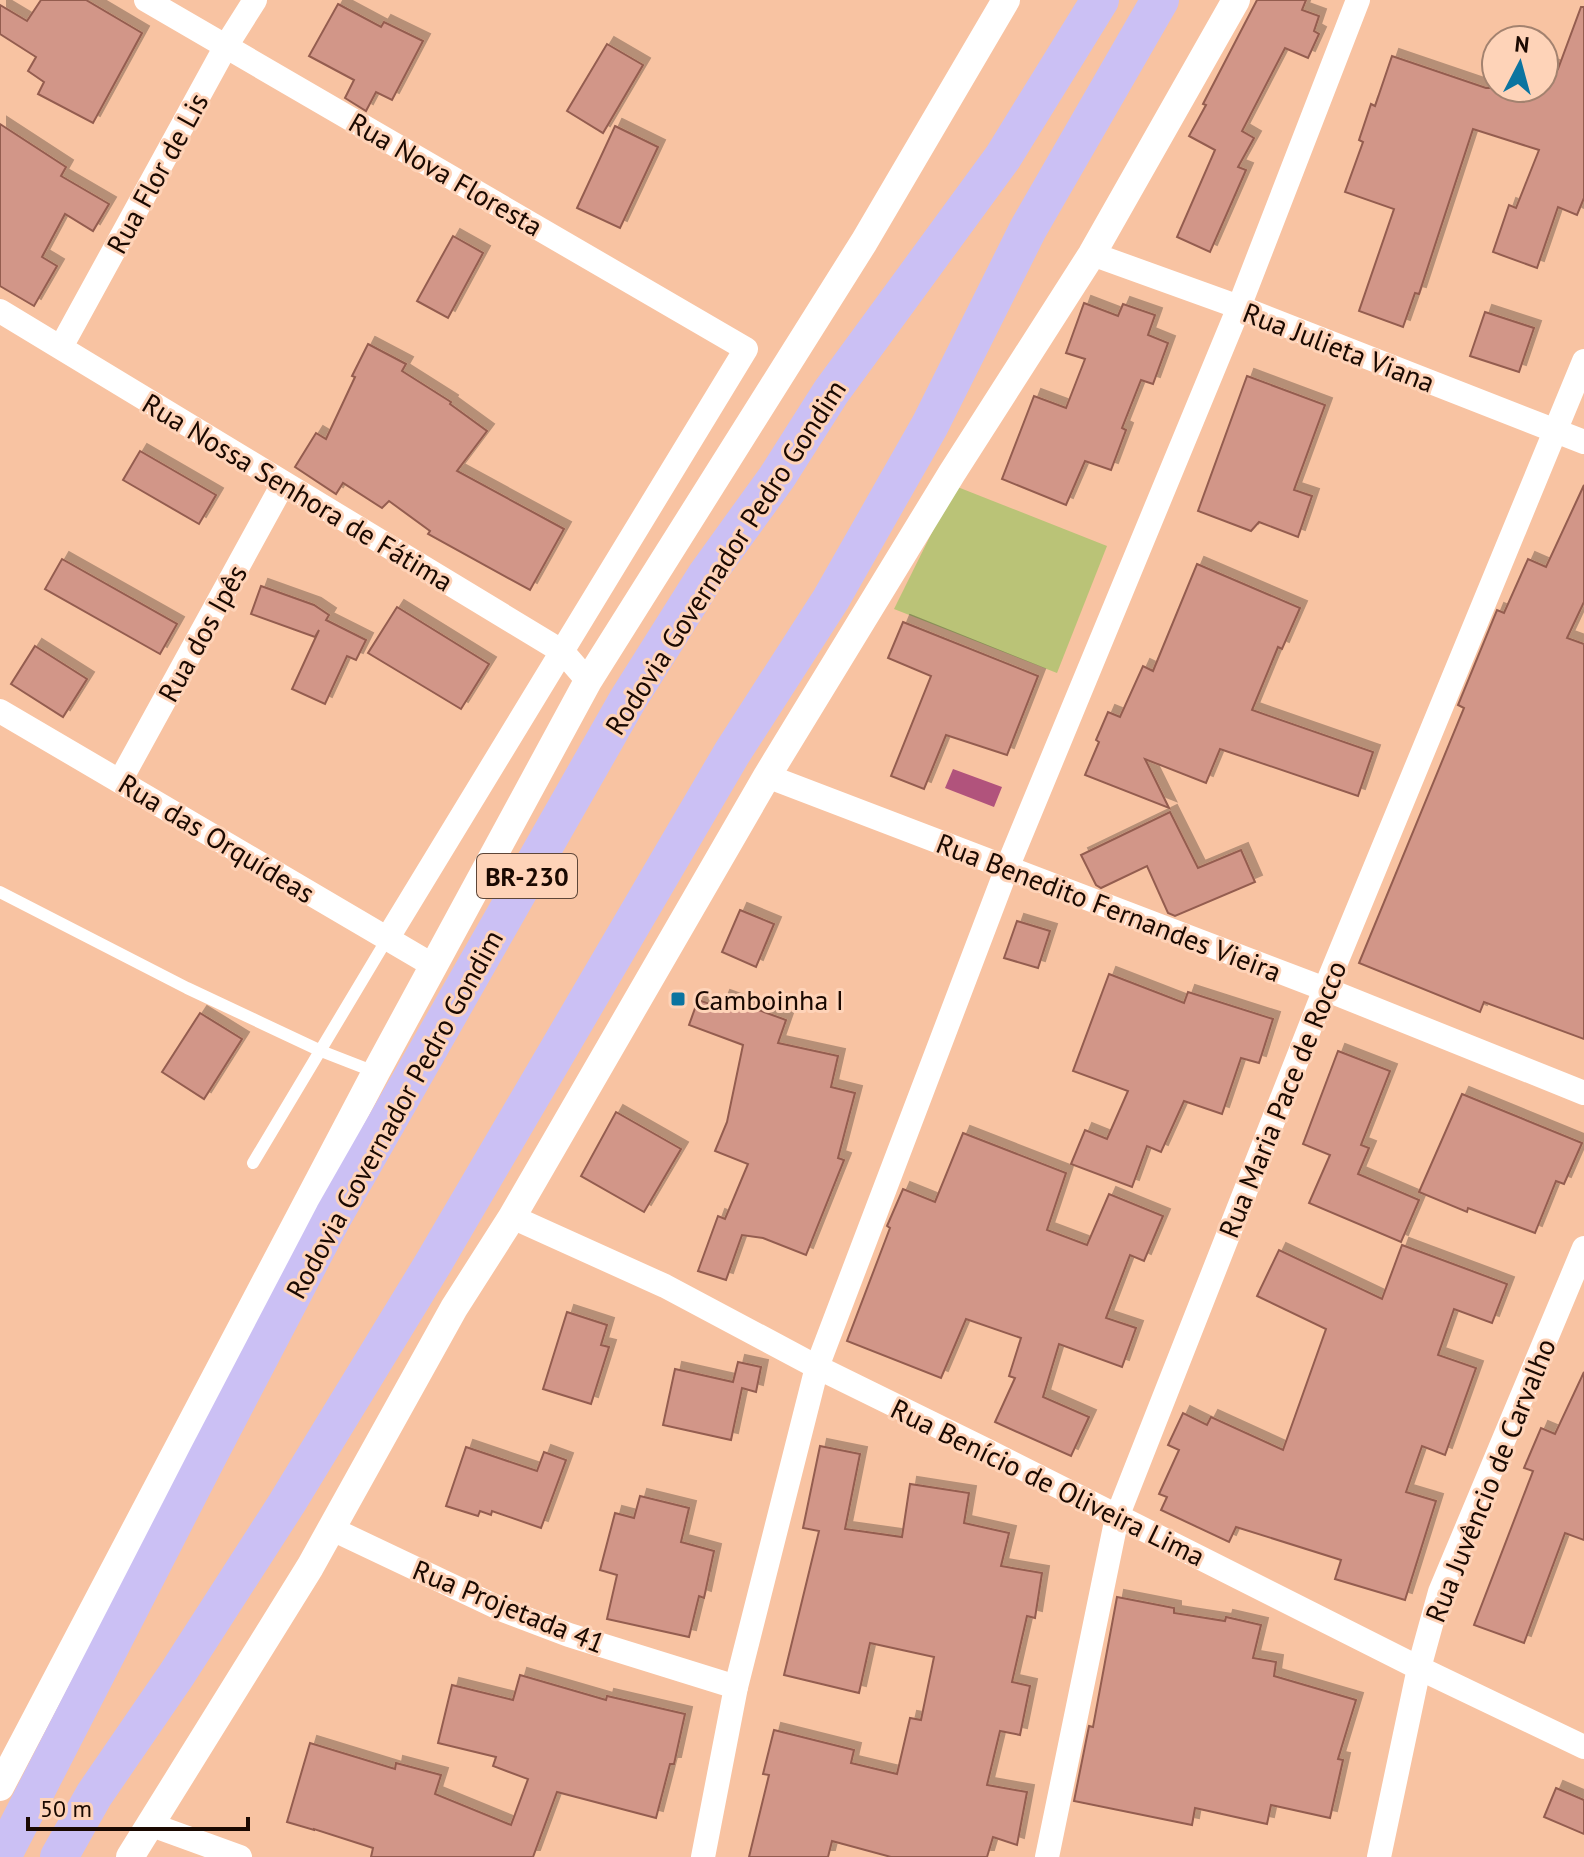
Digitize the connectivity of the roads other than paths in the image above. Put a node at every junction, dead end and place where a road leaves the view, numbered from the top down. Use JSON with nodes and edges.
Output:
{"nodes":[{"id":1,"x":146,"y":0,"type":"edge"},
{"id":2,"x":255,"y":0,"type":"edge"},
{"id":3,"x":1006,"y":0,"type":"edge"},
{"id":4,"x":1100,"y":0,"type":"edge"},
{"id":5,"x":1160,"y":0,"type":"edge"},
{"id":6,"x":1236,"y":0,"type":"edge"},
{"id":7,"x":1358,"y":0,"type":"edge"},
{"id":8,"x":226,"y":46,"type":"junction"},
{"id":9,"x":1092,"y":254,"type":"junction"},
{"id":10,"x":1239,"y":307,"type":"junction"},
{"id":11,"x":0,"y":311,"type":"edge"},
{"id":12,"x":61,"y":347,"type":"junction"},
{"id":13,"x":1584,"y":361,"type":"edge"},
{"id":14,"x":1555,"y":431,"type":"junction"},
{"id":15,"x":1584,"y":442,"type":"edge"},
{"id":16,"x":283,"y":484,"type":"junction"},
{"id":17,"x":563,"y":652,"type":"junction"},
{"id":18,"x":588,"y":681,"type":"junction"},
{"id":19,"x":0,"y":711,"type":"edge"},
{"id":20,"x":767,"y":776,"type":"junction"},
{"id":21,"x":120,"y":781,"type":"junction"},
{"id":22,"x":1007,"y":868,"type":"junction"},
{"id":23,"x":0,"y":892,"type":"edge"},
{"id":24,"x":387,"y":939,"type":"junction"},
{"id":25,"x":434,"y":966,"type":"junction"},
{"id":26,"x":1325,"y":989,"type":"junction"},
{"id":27,"x":321,"y":1051,"type":"junction"},
{"id":28,"x":376,"y":1072,"type":"junction"},
{"id":29,"x":1584,"y":1093,"type":"edge"},
{"id":30,"x":253,"y":1163,"type":"dead end"},
{"id":31,"x":512,"y":1217,"type":"junction"},
{"id":32,"x":1584,"y":1248,"type":"edge"},
{"id":33,"x":817,"y":1367,"type":"junction"},
{"id":34,"x":1117,"y":1517,"type":"junction"},
{"id":35,"x":332,"y":1529,"type":"junction"},
{"id":36,"x":1419,"y":1668,"type":"junction"},
{"id":37,"x":736,"y":1687,"type":"junction"},
{"id":38,"x":1584,"y":1747,"type":"edge"},
{"id":39,"x":0,"y":1785,"type":"edge"},
{"id":40,"x":149,"y":1824,"type":"junction"},
{"id":41,"x":2,"y":1857,"type":"edge"},
{"id":42,"x":59,"y":1857,"type":"edge"},
{"id":43,"x":130,"y":1857,"type":"edge"},
{"id":44,"x":240,"y":1857,"type":"edge"},
{"id":45,"x":703,"y":1857,"type":"edge"},
{"id":46,"x":1047,"y":1857,"type":"edge"},
{"id":47,"x":1379,"y":1857,"type":"edge"}],
"edges":[{"from":1,"to":8,"type":"street","name":"Rua Nova Floresta"},
{"from":2,"to":8,"type":"street","name":"Rua Flor de Lis"},
{"from":3,"to":18,"type":"street"},
{"from":4,"to":41,"type":"highway","name":"Rodovia Governador Pedro Gondim","number":"BR-230"},
{"from":5,"to":42,"type":"highway"},
{"from":6,"to":9,"type":"street"},
{"from":7,"to":10,"type":"street"},
{"from":8,"to":12,"type":"street","name":"Rua Flor de Lis"},
{"from":8,"to":17,"type":"street","name":"Rua Nova Floresta"},
{"from":9,"to":10,"type":"street","name":"Rua Julieta Viana"},
{"from":9,"to":20,"type":"street"},
{"from":10,"to":14,"type":"street","name":"Rua Julieta Viana"},
{"from":10,"to":22,"type":"street"},
{"from":11,"to":12,"type":"street","name":"Rua Nossa Senhora de Fátima"},
{"from":12,"to":16,"type":"street","name":"Rua Nossa Senhora de Fátima"},
{"from":13,"to":14,"type":"street","name":"Rua Maria Pace de Rocco"},
{"from":14,"to":15,"type":"street","name":"Rua Julieta Viana"},
{"from":14,"to":26,"type":"street","name":"Rua Maria Pace de Rocco"},
{"from":16,"to":17,"type":"street","name":"Rua Nossa Senhora de Fátima"},
{"from":16,"to":21,"type":"street","name":"Rua dos Ipês"},
{"from":17,"to":18,"type":"street","name":"Rua Nossa Senhora de Fátima"},
{"from":17,"to":24,"type":"street"},
{"from":18,"to":25,"type":"street"},
{"from":19,"to":21,"type":"street","name":"Rua das Orquídeas"},
{"from":20,"to":22,"type":"street","name":"Rua Benedito Fernandes Vieira"},
{"from":20,"to":31,"type":"street"},
{"from":21,"to":24,"type":"street","name":"Rua das Orquídeas"},
{"from":22,"to":26,"type":"street","name":"Rua Benedito Fernandes Vieira"},
{"from":22,"to":33,"type":"street"},
{"from":23,"to":27,"type":"lane"},
{"from":24,"to":25,"type":"street","name":"Rua das Orquídeas"},
{"from":24,"to":27,"type":"lane"},
{"from":25,"to":28,"type":"street"},
{"from":26,"to":29,"type":"street","name":"Rua Benedito Fernandes Vieira"},
{"from":26,"to":34,"type":"street","name":"Rua Maria Pace de Rocco"},
{"from":27,"to":28,"type":"lane"},
{"from":27,"to":30,"type":"lane"},
{"from":28,"to":39,"type":"street"},
{"from":31,"to":33,"type":"street","name":"Rua Benício de Oliveira Lima"},
{"from":31,"to":35,"type":"street"},
{"from":32,"to":36,"type":"street","name":"Rua Juvêncio de Carvalho"},
{"from":33,"to":34,"type":"street","name":"Rua Benício de Oliveira Lima"},
{"from":33,"to":37,"type":"street"},
{"from":34,"to":36,"type":"street","name":"Rua Benício de Oliveira Lima"},
{"from":34,"to":46,"type":"street","name":"Rua Maria Pace de Rocco"},
{"from":35,"to":37,"type":"street","name":"Rua Projetada 41"},
{"from":35,"to":40,"type":"street"},
{"from":36,"to":38,"type":"street","name":"Rua Benício de Oliveira Lima"},
{"from":36,"to":47,"type":"street","name":"Rua Juvêncio de Carvalho"},
{"from":37,"to":45,"type":"street"},
{"from":40,"to":43,"type":"street"},
{"from":40,"to":44,"type":"street"}]}
